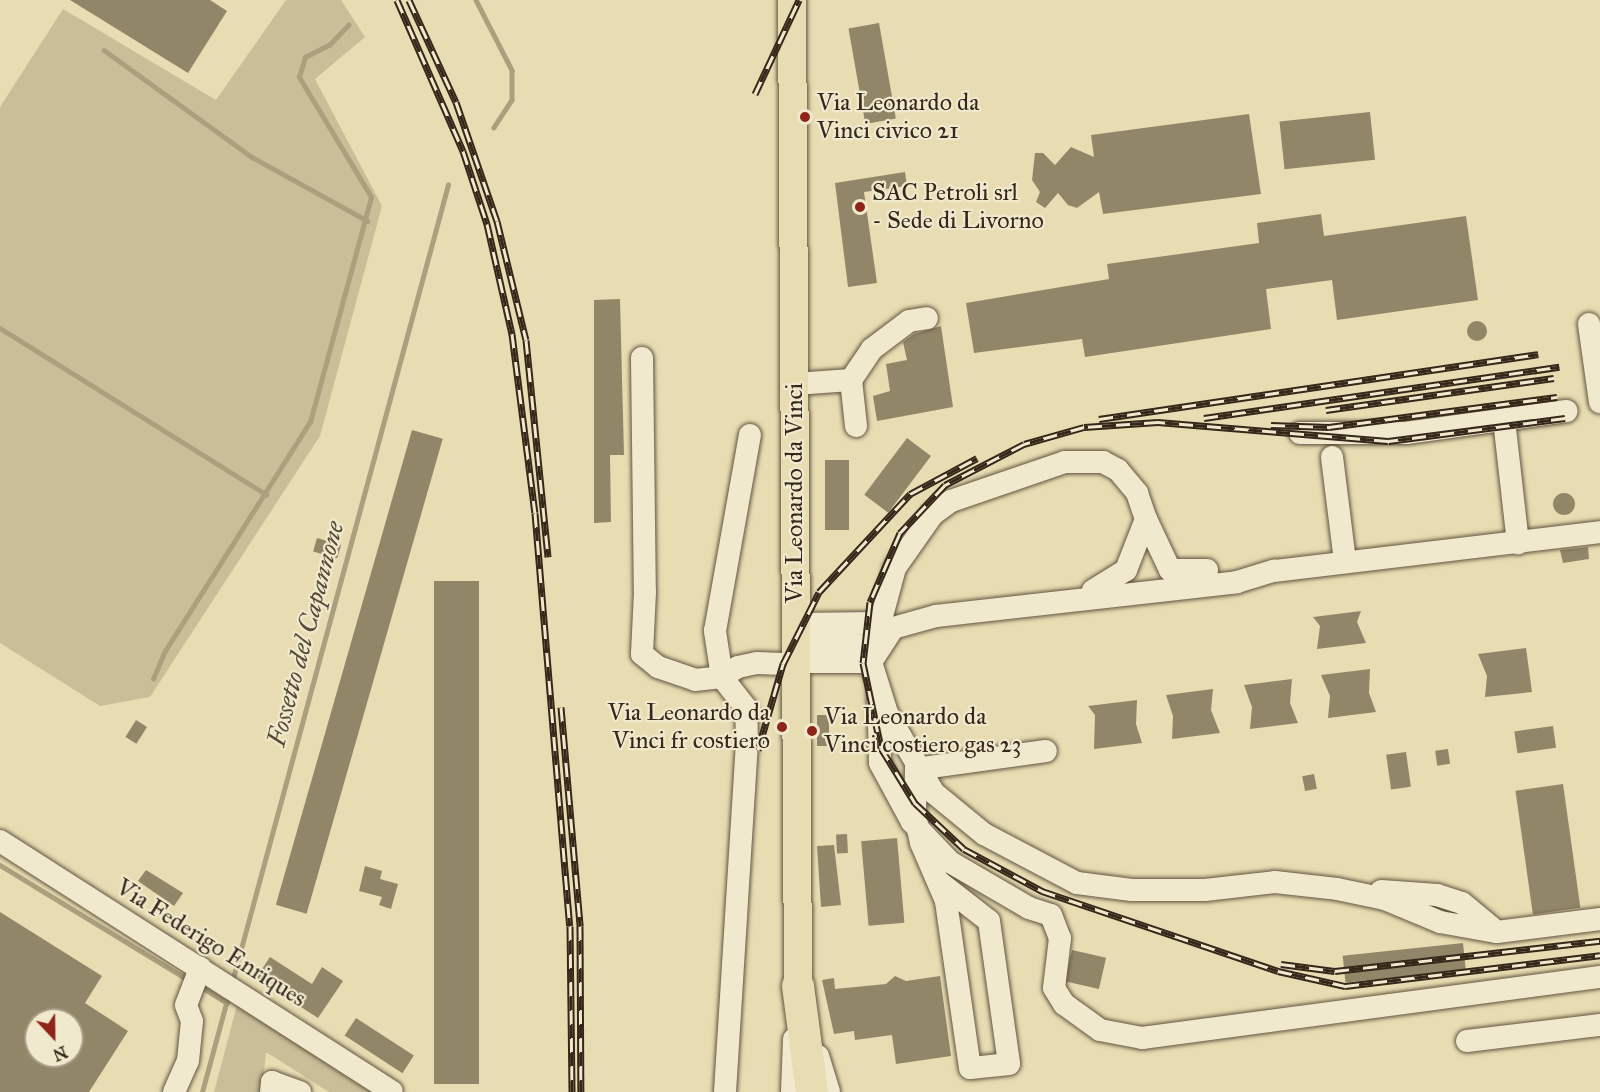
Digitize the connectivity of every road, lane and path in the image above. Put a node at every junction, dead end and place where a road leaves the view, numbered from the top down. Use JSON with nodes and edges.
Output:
{"nodes":[{"id":1,"x":792,"y":0,"type":"edge"},
{"id":2,"x":927,"y":318,"type":"dead end"},
{"id":3,"x":1589,"y":324,"type":"dead end"},
{"id":4,"x":642,"y":358,"type":"dead end"},
{"id":5,"x":851,"y":380,"type":"junction"},
{"id":6,"x":795,"y":384,"type":"junction"},
{"id":7,"x":1600,"y":402,"type":"edge"},
{"id":8,"x":1567,"y":411,"type":"dead end"},
{"id":9,"x":1504,"y":420,"type":"junction"},
{"id":10,"x":856,"y":426,"type":"dead end"},
{"id":11,"x":1300,"y":432,"type":"dead end"},
{"id":12,"x":750,"y":435,"type":"dead end"},
{"id":13,"x":1332,"y":457,"type":"dead end"},
{"id":14,"x":1146,"y":519,"type":"junction"},
{"id":15,"x":1600,"y":532,"type":"edge"},
{"id":16,"x":1518,"y":543,"type":"junction"},
{"id":17,"x":1345,"y":562,"type":"junction"},
{"id":18,"x":1274,"y":571,"type":"junction"},
{"id":19,"x":1074,"y":598,"type":"junction"},
{"id":20,"x":877,"y":642,"type":"junction"},
{"id":21,"x":796,"y":649,"type":"junction"},
{"id":22,"x":722,"y":677,"type":"junction"},
{"id":23,"x":878,"y":686,"type":"junction"},
{"id":24,"x":1046,"y":751,"type":"dead end"},
{"id":25,"x":916,"y":769,"type":"junction"},
{"id":26,"x":918,"y":830,"type":"junction"},
{"id":27,"x":0,"y":841,"type":"edge"},
{"id":28,"x":939,"y":882,"type":"junction"},
{"id":29,"x":985,"y":916,"type":"junction"},
{"id":30,"x":1600,"y":919,"type":"edge"},
{"id":31,"x":951,"y":932,"type":"junction"},
{"id":32,"x":1600,"y":977,"type":"edge"},
{"id":33,"x":197,"y":983,"type":"junction"},
{"id":34,"x":798,"y":986,"type":"junction"},
{"id":35,"x":1600,"y":1025,"type":"edge"},
{"id":36,"x":1467,"y":1041,"type":"dead end"},
{"id":37,"x":174,"y":1092,"type":"edge"},
{"id":38,"x":271,"y":1092,"type":"edge"},
{"id":39,"x":300,"y":1092,"type":"edge"},
{"id":40,"x":392,"y":1092,"type":"edge"},
{"id":41,"x":725,"y":1092,"type":"edge"},
{"id":42,"x":792,"y":1092,"type":"edge"},
{"id":43,"x":812,"y":1092,"type":"edge"},
{"id":44,"x":829,"y":1092,"type":"edge"}],
"edges":[{"from":1,"to":6,"type":"main road","name":"Via Leonardo da Vinci"},
{"from":2,"to":5,"type":"street"},
{"from":3,"to":7,"type":"street"},
{"from":4,"to":22,"type":"street"},
{"from":5,"to":6,"type":"street"},
{"from":5,"to":10,"type":"street"},
{"from":6,"to":21,"type":"main road","name":"Via Leonardo da Vinci"},
{"from":8,"to":9,"type":"street"},
{"from":9,"to":11,"type":"street"},
{"from":9,"to":16,"type":"street"},
{"from":12,"to":22,"type":"street"},
{"from":13,"to":17,"type":"street"},
{"from":14,"to":18,"type":"street"},
{"from":14,"to":19,"type":"street"},
{"from":14,"to":20,"type":"street"},
{"from":15,"to":16,"type":"street"},
{"from":16,"to":17,"type":"street"},
{"from":17,"to":18,"type":"street"},
{"from":18,"to":19,"type":"street"},
{"from":19,"to":20,"type":"street"},
{"from":20,"to":21,"type":"street"},
{"from":20,"to":21,"type":"street"},
{"from":20,"to":23,"type":"street"},
{"from":21,"to":22,"type":"street"},
{"from":21,"to":34,"type":"main road","name":"Via Leonardo da Vinci"},
{"from":22,"to":41,"type":"street"},
{"from":23,"to":25,"type":"street"},
{"from":23,"to":26,"type":"street"},
{"from":24,"to":25,"type":"street"},
{"from":25,"to":26,"type":"street"},
{"from":25,"to":30,"type":"street"},
{"from":26,"to":28,"type":"street"},
{"from":26,"to":32,"type":"street"},
{"from":27,"to":33,"type":"street","name":"Via Federigo Enriques"},
{"from":28,"to":29,"type":"street"},
{"from":28,"to":31,"type":"street"},
{"from":29,"to":31,"type":"street"},
{"from":29,"to":31,"type":"street"},
{"from":33,"to":37,"type":"street"},
{"from":33,"to":40,"type":"street","name":"Via Federigo Enriques"},
{"from":34,"to":42,"type":"street","name":"Via Leonardo da Vinci"},
{"from":34,"to":43,"type":"highway"},
{"from":34,"to":44,"type":"street","name":"Via Leonardo da Vinci"},
{"from":35,"to":36,"type":"street"},
{"from":38,"to":39,"type":"street"}]}
